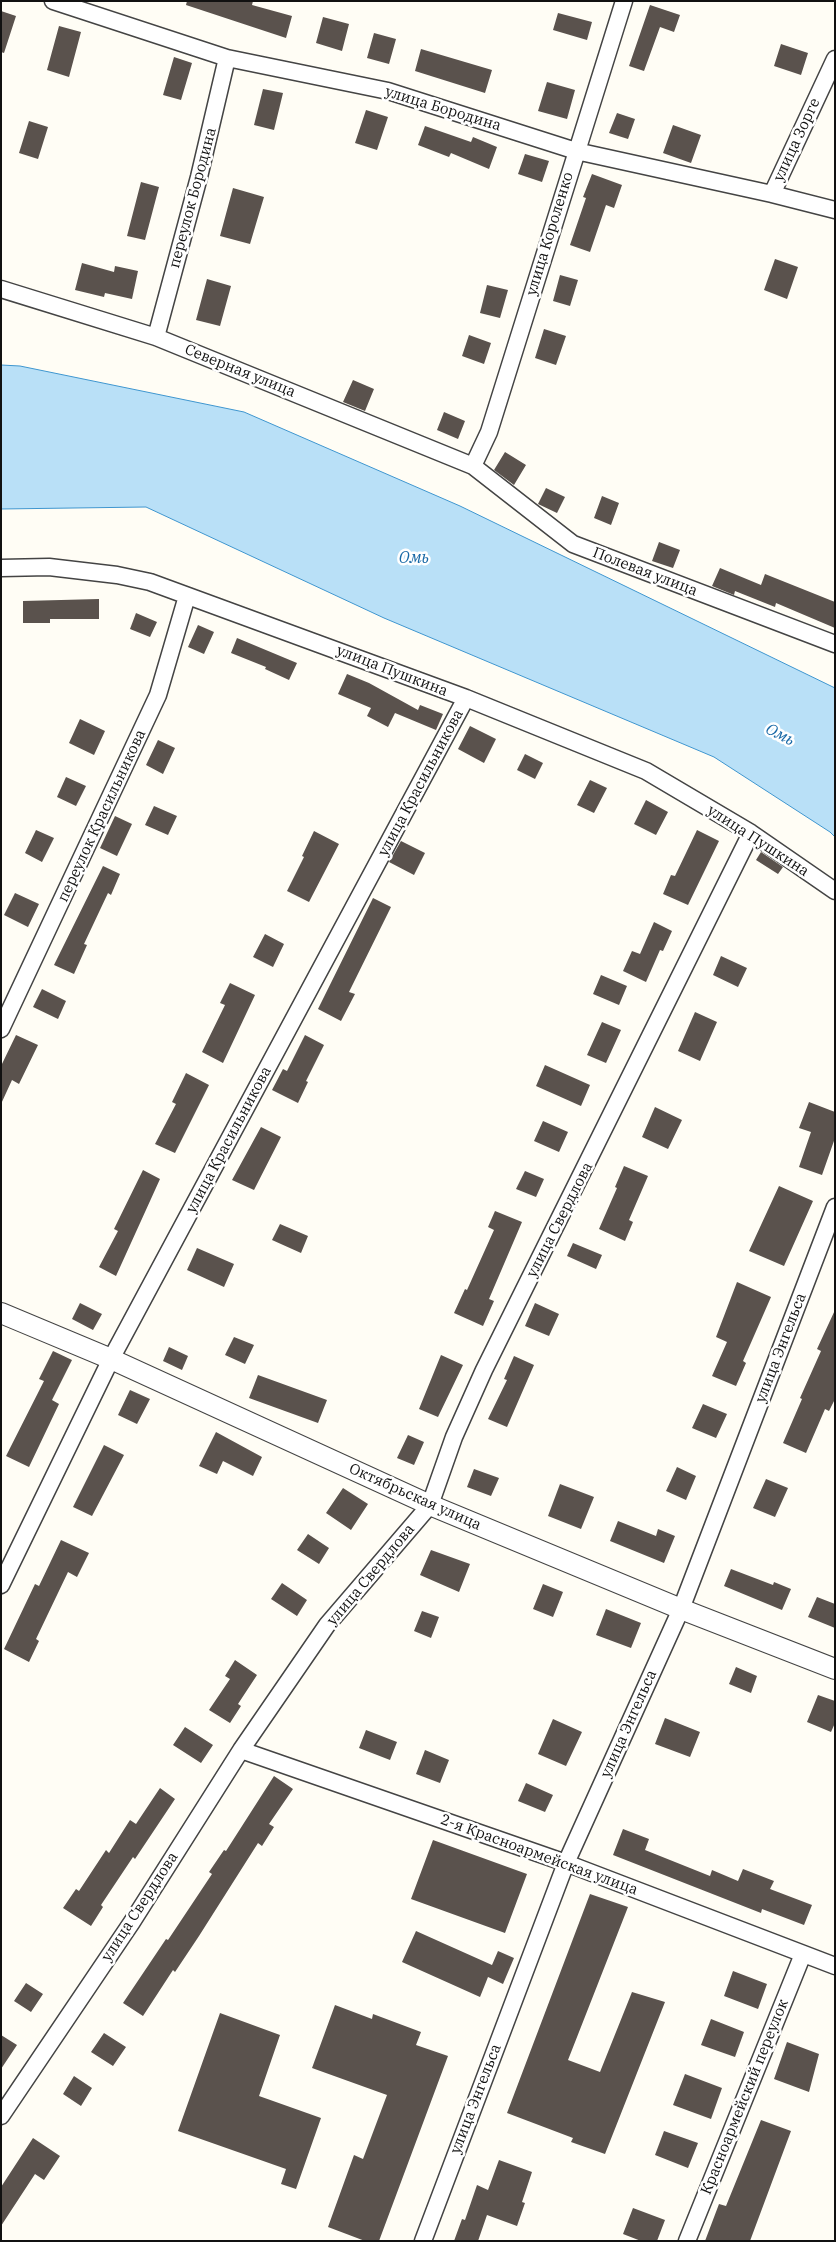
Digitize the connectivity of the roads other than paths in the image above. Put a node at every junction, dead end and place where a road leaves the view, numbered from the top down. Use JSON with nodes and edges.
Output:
{"nodes":[{"id":1,"x":53,"y":1,"type":"edge"},
{"id":2,"x":624,"y":1,"type":"edge"},
{"id":3,"x":227,"y":58,"type":"junction"},
{"id":4,"x":835,"y":59,"type":"edge"},
{"id":5,"x":576,"y":151,"type":"junction"},
{"id":6,"x":772,"y":194,"type":"junction"},
{"id":7,"x":835,"y":210,"type":"edge"},
{"id":8,"x":1,"y":289,"type":"edge"},
{"id":9,"x":156,"y":337,"type":"junction"},
{"id":10,"x":473,"y":466,"type":"junction"},
{"id":11,"x":1,"y":568,"type":"edge"},
{"id":12,"x":187,"y":596,"type":"junction"},
{"id":13,"x":835,"y":644,"type":"edge"},
{"id":14,"x":466,"y":698,"type":"junction"},
{"id":15,"x":751,"y":833,"type":"junction"},
{"id":16,"x":835,"y":891,"type":"edge"},
{"id":17,"x":1,"y":1029,"type":"edge"},
{"id":18,"x":835,"y":1206,"type":"edge"},
{"id":19,"x":1,"y":1313,"type":"edge"},
{"id":20,"x":111,"y":1359,"type":"junction"},
{"id":21,"x":430,"y":1505,"type":"junction"},
{"id":22,"x":1,"y":1585,"type":"edge"},
{"id":23,"x":682,"y":1609,"type":"junction"},
{"id":24,"x":835,"y":1669,"type":"edge"},
{"id":25,"x":241,"y":1750,"type":"junction"},
{"id":26,"x":566,"y":1863,"type":"junction"},
{"id":27,"x":803,"y":1954,"type":"junction"},
{"id":28,"x":835,"y":1966,"type":"edge"},
{"id":29,"x":1,"y":2116,"type":"edge"},
{"id":30,"x":423,"y":2241,"type":"edge"},
{"id":31,"x":687,"y":2241,"type":"edge"}],
"edges":[{"from":1,"to":3,"type":"street","name":"улица Бородина"},
{"from":2,"to":5,"type":"street","name":"улица Короленко"},
{"from":3,"to":5,"type":"street","name":"улица Бородина"},
{"from":3,"to":9,"type":"street","name":"переулок Бородина"},
{"from":4,"to":6,"type":"street","name":"улица Зорге"},
{"from":5,"to":6,"type":"street","name":"улица Бородина"},
{"from":5,"to":10,"type":"street","name":"улица Короленко"},
{"from":6,"to":7,"type":"street","name":"улица Бородина"},
{"from":8,"to":9,"type":"street","name":"Северная улица"},
{"from":9,"to":10,"type":"street","name":"Северная улица"},
{"from":10,"to":13,"type":"street","name":"Полевая улица"},
{"from":11,"to":12,"type":"street","name":"улица Пушкина"},
{"from":12,"to":14,"type":"street","name":"улица Пушкина"},
{"from":12,"to":17,"type":"street","name":"переулок Красильникова"},
{"from":14,"to":15,"type":"street","name":"улица Пушкина"},
{"from":14,"to":20,"type":"street","name":"улица Красильникова"},
{"from":15,"to":16,"type":"street","name":"улица Пушкина"},
{"from":15,"to":21,"type":"street","name":"улица Свердлова"},
{"from":18,"to":23,"type":"street","name":"улица Энгельса"},
{"from":19,"to":20,"type":"street","name":"Октябрьская улица"},
{"from":20,"to":21,"type":"street","name":"Октябрьская улица"},
{"from":20,"to":22,"type":"street","name":"улица Красильникова"},
{"from":21,"to":23,"type":"street","name":"Октябрьская улица"},
{"from":21,"to":25,"type":"street","name":"улица Свердлова"},
{"from":23,"to":24,"type":"street","name":"Октябрьская улица"},
{"from":23,"to":26,"type":"street","name":"улица Энгельса"},
{"from":25,"to":26,"type":"street","name":"2-я Красноармейская улица"},
{"from":25,"to":29,"type":"street","name":"улица Свердлова"},
{"from":26,"to":27,"type":"street","name":"2-я Красноармейская улица"},
{"from":26,"to":30,"type":"street","name":"улица Энгельса"},
{"from":27,"to":28,"type":"street","name":"2-я Красноармейская улица"},
{"from":27,"to":31,"type":"street","name":"Красноармейский переулок"}]}
